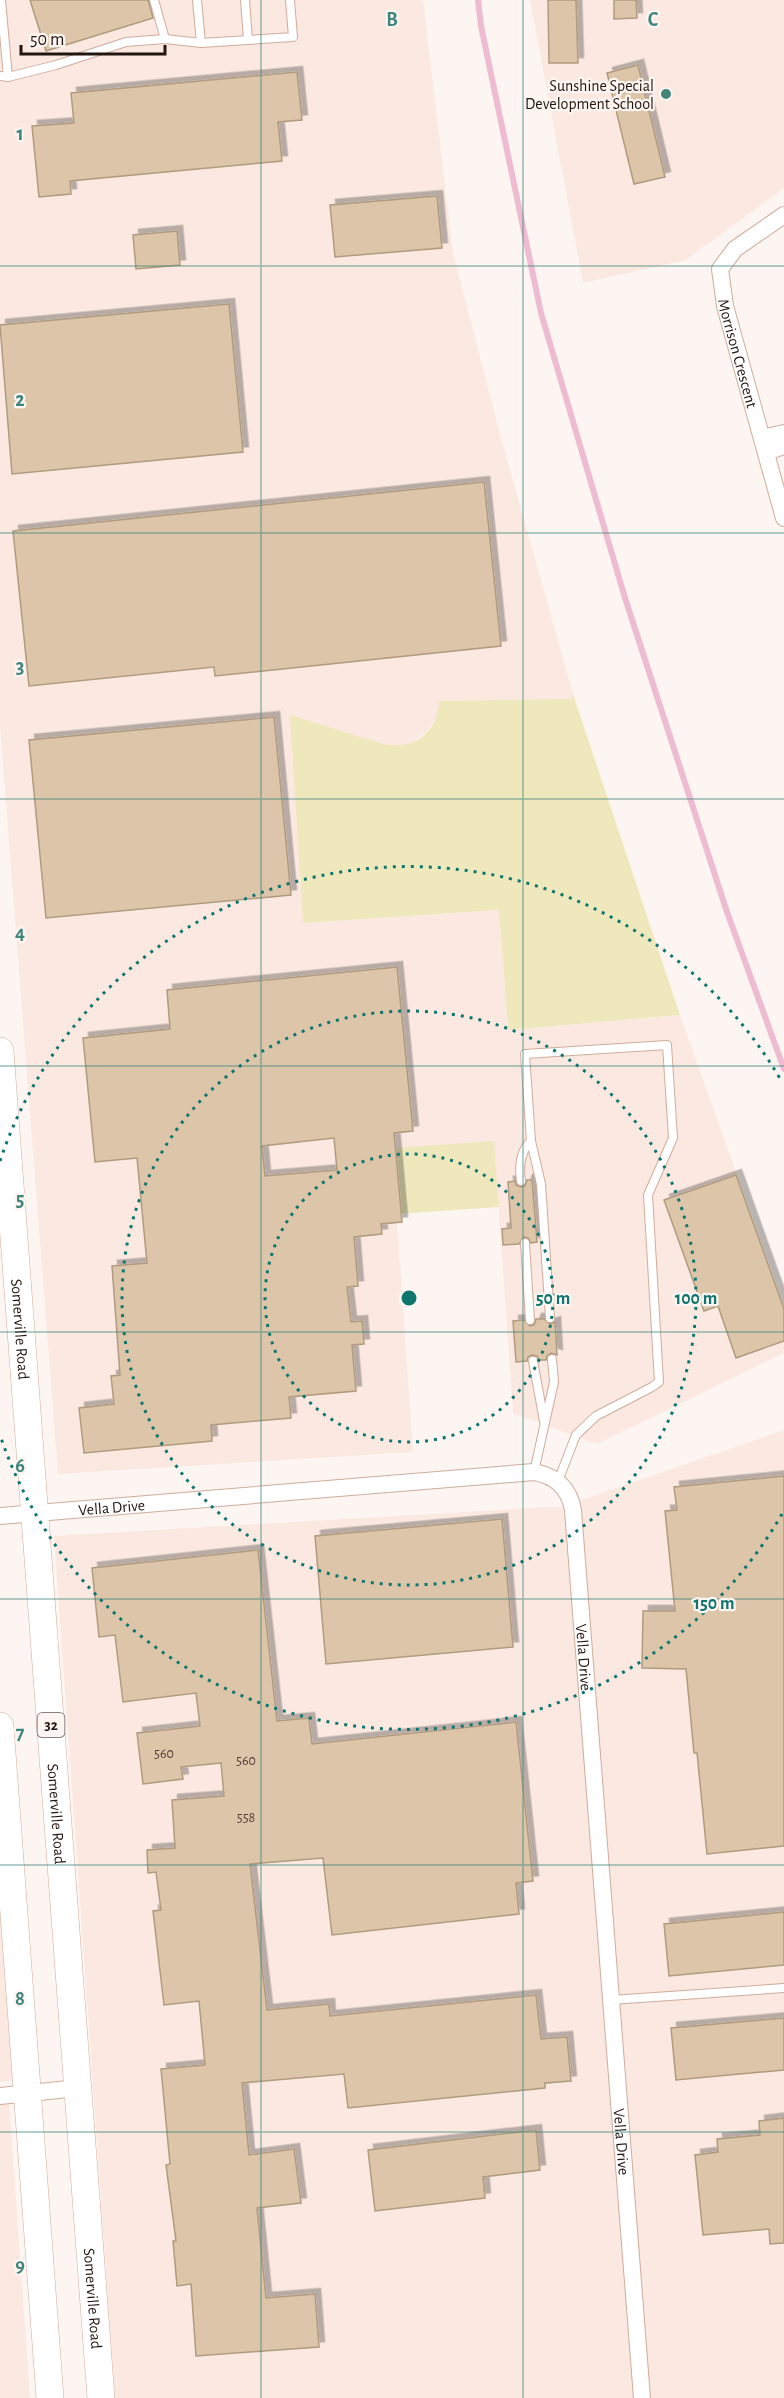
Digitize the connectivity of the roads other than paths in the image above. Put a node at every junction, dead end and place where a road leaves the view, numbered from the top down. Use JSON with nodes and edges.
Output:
{"nodes":[{"id":1,"x":1,"y":0,"type":"edge"},
{"id":2,"x":154,"y":0,"type":"edge"},
{"id":3,"x":197,"y":0,"type":"edge"},
{"id":4,"x":245,"y":0,"type":"edge"},
{"id":5,"x":290,"y":0,"type":"edge"},
{"id":6,"x":165,"y":39,"type":"junction"},
{"id":7,"x":248,"y":40,"type":"junction"},
{"id":8,"x":201,"y":44,"type":"junction"},
{"id":9,"x":4,"y":77,"type":"edge"},
{"id":10,"x":784,"y":215,"type":"edge"},
{"id":11,"x":784,"y":433,"type":"edge"},
{"id":12,"x":764,"y":445,"type":"junction"},
{"id":13,"x":784,"y":446,"type":"edge"},
{"id":14,"x":784,"y":518,"type":"edge"},
{"id":15,"x":0,"y":1051,"type":"edge"},
{"id":16,"x":531,"y":1141,"type":"junction"},
{"id":17,"x":521,"y":1181,"type":"dead end"},
{"id":18,"x":525,"y":1243,"type":"dead end"},
{"id":19,"x":550,"y":1318,"type":"dead end"},
{"id":20,"x":530,"y":1320,"type":"dead end"},
{"id":21,"x":552,"y":1359,"type":"dead end"},
{"id":22,"x":533,"y":1361,"type":"dead end"},
{"id":23,"x":544,"y":1425,"type":"junction"},
{"id":24,"x":534,"y":1472,"type":"junction"},
{"id":25,"x":558,"y":1481,"type":"junction"},
{"id":26,"x":34,"y":1513,"type":"junction"},
{"id":27,"x":0,"y":1516,"type":"edge"},
{"id":28,"x":0,"y":1726,"type":"edge"},
{"id":29,"x":784,"y":1988,"type":"edge"},
{"id":30,"x":611,"y":2000,"type":"junction"},
{"id":31,"x":78,"y":2088,"type":"junction"},
{"id":32,"x":27,"y":2094,"type":"junction"},
{"id":33,"x":0,"y":2096,"type":"edge"},
{"id":34,"x":50,"y":2398,"type":"edge"},
{"id":35,"x":101,"y":2398,"type":"edge"},
{"id":36,"x":642,"y":2398,"type":"edge"}],
"edges":[{"from":1,"to":9,"type":"lane"},
{"from":2,"to":6,"type":"lane"},
{"from":3,"to":8,"type":"lane"},
{"from":4,"to":7,"type":"lane"},
{"from":5,"to":7,"type":"lane"},
{"from":6,"to":8,"type":"lane"},
{"from":6,"to":9,"type":"lane"},
{"from":7,"to":8,"type":"lane"},
{"from":10,"to":12,"type":"street","name":"Morrison Crescent"},
{"from":11,"to":12,"type":"street"},
{"from":12,"to":13,"type":"street"},
{"from":12,"to":14,"type":"street","name":"Morrison Crescent"},
{"from":15,"to":26,"type":"main road","name":"Somerville Road","number":"32"},
{"from":16,"to":17,"type":"lane"},
{"from":16,"to":19,"type":"lane"},
{"from":16,"to":25,"type":"lane"},
{"from":18,"to":20,"type":"lane"},
{"from":21,"to":23,"type":"lane"},
{"from":22,"to":23,"type":"lane"},
{"from":23,"to":24,"type":"lane"},
{"from":24,"to":25,"type":"street","name":"Vella Drive"},
{"from":24,"to":26,"type":"street","name":"Vella Drive"},
{"from":25,"to":30,"type":"street","name":"Vella Drive"},
{"from":26,"to":27,"type":"street","name":"Vella Drive"},
{"from":26,"to":31,"type":"main road","name":"Somerville Road","number":"32"},
{"from":28,"to":32,"type":"main road"},
{"from":29,"to":30,"type":"lane"},
{"from":30,"to":36,"type":"street","name":"Vella Drive"},
{"from":31,"to":32,"type":"street"},
{"from":31,"to":35,"type":"main road","name":"Somerville Road","number":"32"},
{"from":32,"to":33,"type":"street"},
{"from":32,"to":34,"type":"main road"}]}
